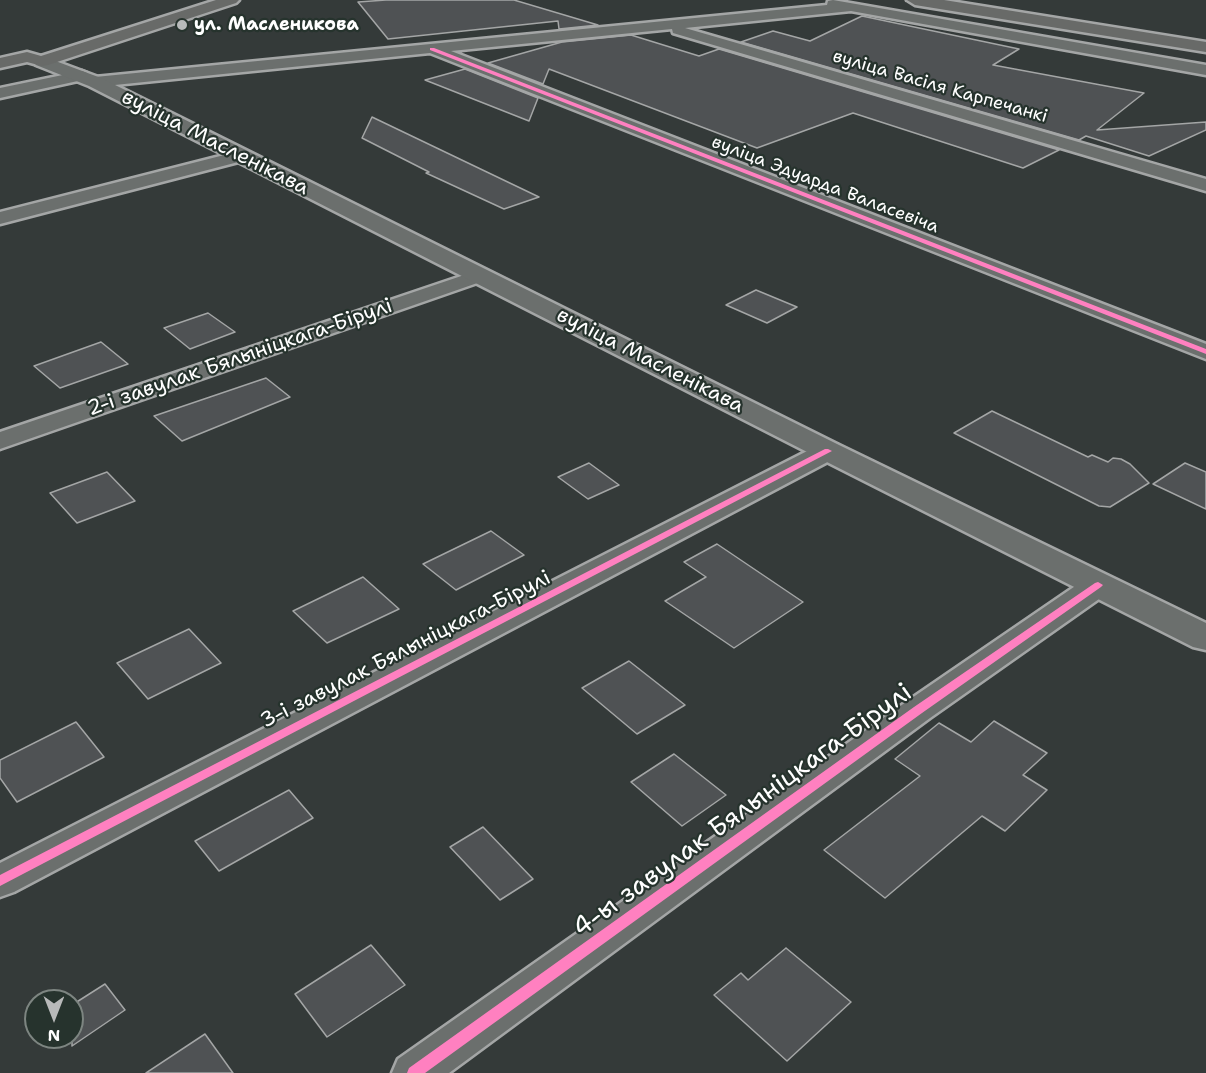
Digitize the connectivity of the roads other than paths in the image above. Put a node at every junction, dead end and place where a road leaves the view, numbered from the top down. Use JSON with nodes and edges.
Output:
{"nodes":[{"id":1,"x":207,"y":0,"type":"edge"},
{"id":2,"x":231,"y":0,"type":"edge"},
{"id":3,"x":804,"y":0,"type":"edge"},
{"id":4,"x":915,"y":0,"type":"edge"},
{"id":5,"x":975,"y":0,"type":"edge"},
{"id":6,"x":852,"y":8,"type":"junction"},
{"id":7,"x":663,"y":26,"type":"junction"},
{"id":8,"x":1206,"y":36,"type":"edge"},
{"id":9,"x":1206,"y":47,"type":"edge"},
{"id":10,"x":432,"y":49,"type":"junction"},
{"id":11,"x":35,"y":59,"type":"junction"},
{"id":12,"x":0,"y":63,"type":"edge"},
{"id":13,"x":1206,"y":70,"type":"edge"},
{"id":14,"x":88,"y":79,"type":"junction"},
{"id":15,"x":0,"y":93,"type":"edge"},
{"id":16,"x":240,"y":156,"type":"junction"},
{"id":17,"x":1206,"y":185,"type":"edge"},
{"id":18,"x":0,"y":218,"type":"edge"},
{"id":19,"x":479,"y":276,"type":"junction"},
{"id":20,"x":1206,"y":352,"type":"edge"},
{"id":21,"x":0,"y":441,"type":"edge"},
{"id":22,"x":828,"y":452,"type":"junction"},
{"id":23,"x":1098,"y":585,"type":"junction"},
{"id":24,"x":1206,"y":638,"type":"edge"},
{"id":25,"x":0,"y":881,"type":"edge"},
{"id":26,"x":414,"y":1073,"type":"edge"}],
"edges":[{"from":1,"to":11,"type":"main road"},
{"from":2,"to":11,"type":"main road"},
{"from":3,"to":6,"type":"street"},
{"from":4,"to":9,"type":"main road"},
{"from":5,"to":8,"type":"main road"},
{"from":6,"to":7,"type":"street"},
{"from":6,"to":13,"type":"street"},
{"from":7,"to":10,"type":"street"},
{"from":7,"to":17,"type":"street","name":"вуліца Васіля Карпечанкі"},
{"from":10,"to":14,"type":"street"},
{"from":10,"to":20,"type":"street","name":"вуліца Эдуарда Валасевіча"},
{"from":11,"to":12,"type":"main road"},
{"from":11,"to":14,"type":"main road","name":"вуліца Масленікава"},
{"from":14,"to":15,"type":"street"},
{"from":14,"to":16,"type":"main road","name":"вуліца Масленікава"},
{"from":16,"to":18,"type":"street"},
{"from":16,"to":19,"type":"main road","name":"вуліца Масленікава"},
{"from":19,"to":21,"type":"street","name":"2-і завулак Бялыніцкага-Бірулі"},
{"from":19,"to":22,"type":"main road","name":"вуліца Масленікава"},
{"from":22,"to":23,"type":"main road","name":"вуліца Масленікава"},
{"from":22,"to":25,"type":"street","name":"3-і завулак Бялыніцкага-Бірулі"},
{"from":23,"to":24,"type":"main road","name":"вуліца Масленікава"},
{"from":23,"to":26,"type":"street","name":"4-ы завулак Бялыніцкага-Бірулі"}]}
